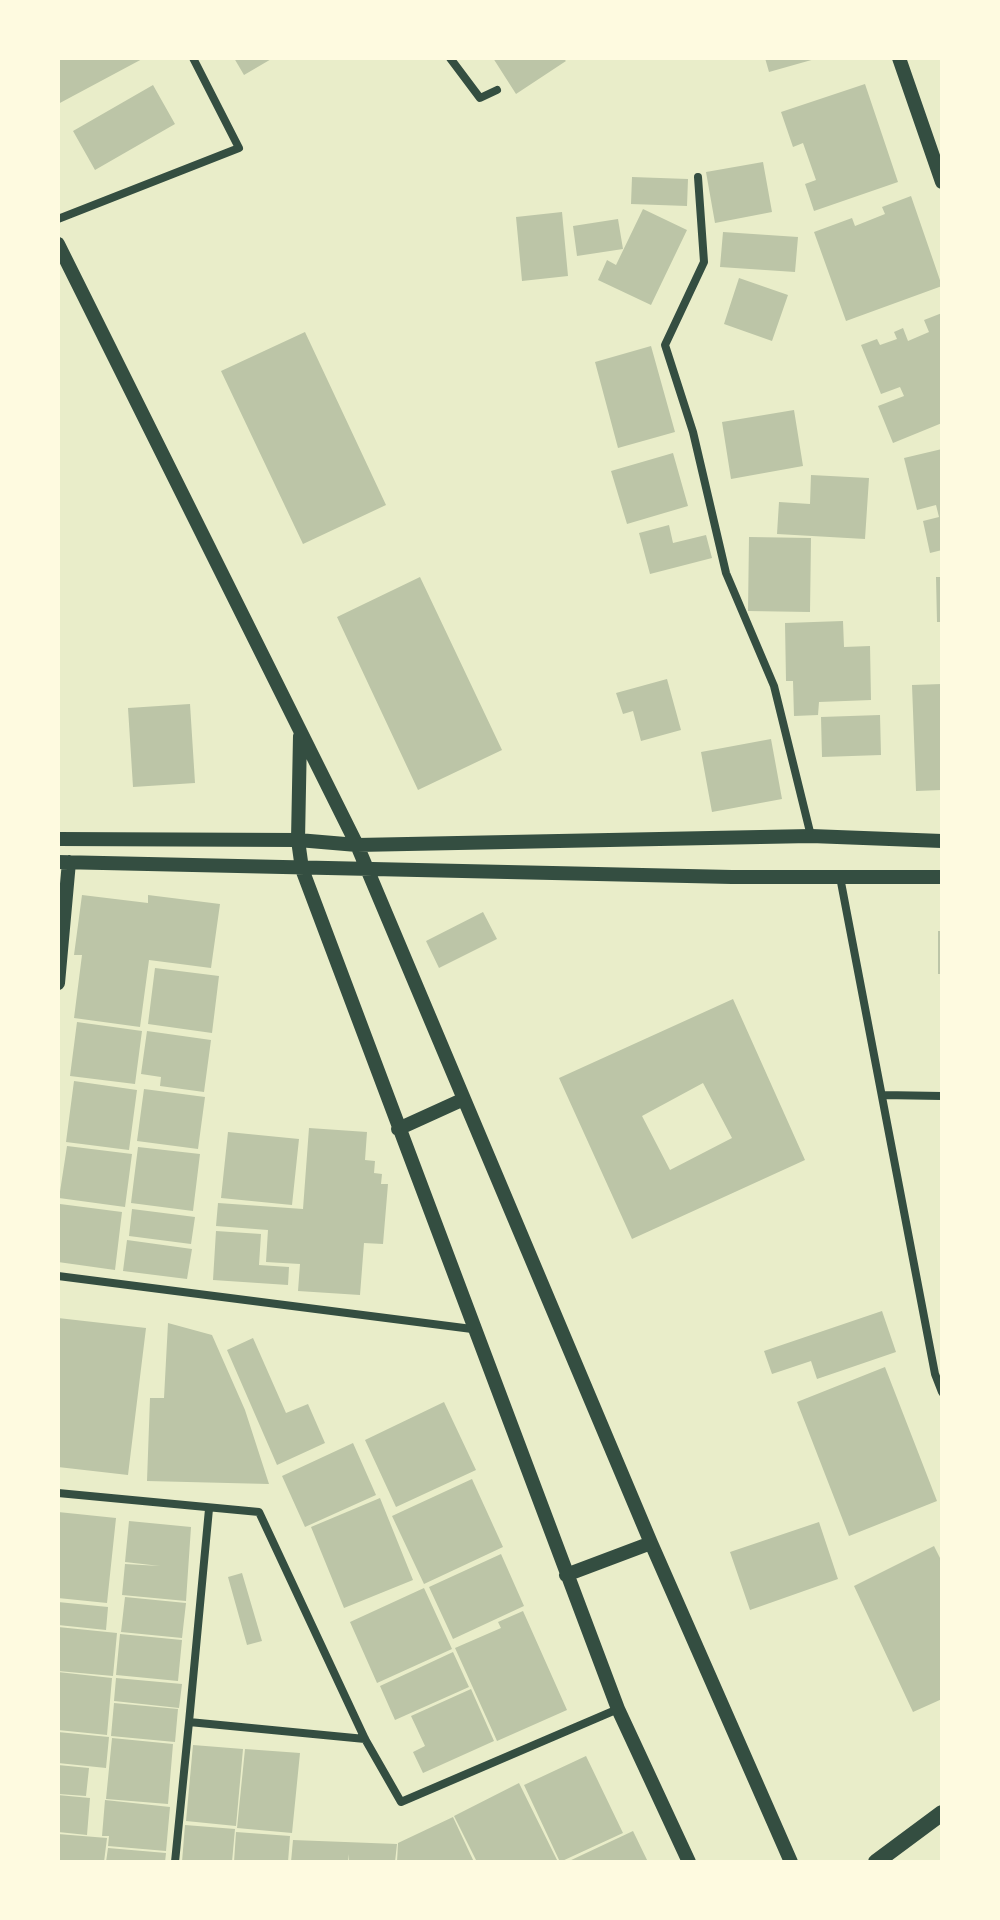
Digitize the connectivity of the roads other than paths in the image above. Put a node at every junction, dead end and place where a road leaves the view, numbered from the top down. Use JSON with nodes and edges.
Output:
{"nodes":[{"id":1,"x":193,"y":58,"type":"edge"},
{"id":2,"x":450,"y":58,"type":"edge"},
{"id":3,"x":899,"y":58,"type":"edge"},
{"id":4,"x":497,"y":90,"type":"dead end"},
{"id":5,"x":698,"y":177,"type":"dead end"},
{"id":6,"x":942,"y":182,"type":"edge"},
{"id":7,"x":58,"y":219,"type":"edge"},
{"id":8,"x":58,"y":244,"type":"edge"},
{"id":9,"x":300,"y":732,"type":"junction"},
{"id":10,"x":811,"y":836,"type":"junction"},
{"id":11,"x":58,"y":839,"type":"edge"},
{"id":12,"x":298,"y":840,"type":"junction"},
{"id":13,"x":942,"y":841,"type":"edge"},
{"id":14,"x":357,"y":845,"type":"junction"},
{"id":15,"x":64,"y":862,"type":"edge"},
{"id":16,"x":366,"y":868,"type":"junction"},
{"id":17,"x":302,"y":869,"type":"junction"},
{"id":18,"x":840,"y":877,"type":"junction"},
{"id":19,"x":942,"y":877,"type":"edge"},
{"id":20,"x":58,"y":983,"type":"edge"},
{"id":21,"x":882,"y":1095,"type":"junction"},
{"id":22,"x":942,"y":1096,"type":"edge"},
{"id":23,"x":464,"y":1099,"type":"junction"},
{"id":24,"x":398,"y":1129,"type":"junction"},
{"id":25,"x":58,"y":1276,"type":"edge"},
{"id":26,"x":472,"y":1329,"type":"junction"},
{"id":27,"x":942,"y":1392,"type":"edge"},
{"id":28,"x":58,"y":1493,"type":"edge"},
{"id":29,"x":209,"y":1509,"type":"junction"},
{"id":30,"x":651,"y":1543,"type":"junction"},
{"id":31,"x":566,"y":1575,"type":"junction"},
{"id":32,"x":618,"y":1709,"type":"junction"},
{"id":33,"x":189,"y":1722,"type":"junction"},
{"id":34,"x":365,"y":1739,"type":"junction"},
{"id":35,"x":942,"y":1813,"type":"edge"},
{"id":36,"x":175,"y":1862,"type":"edge"},
{"id":37,"x":689,"y":1862,"type":"edge"},
{"id":38,"x":791,"y":1862,"type":"edge"},
{"id":39,"x":876,"y":1862,"type":"edge"}],
"edges":[{"from":1,"to":7,"type":"street"},
{"from":2,"to":4,"type":"street"},
{"from":3,"to":6,"type":"street"},
{"from":5,"to":10,"type":"street"},
{"from":8,"to":9,"type":"street"},
{"from":9,"to":12,"type":"street"},
{"from":9,"to":14,"type":"street"},
{"from":10,"to":13,"type":"street"},
{"from":10,"to":14,"type":"street"},
{"from":11,"to":12,"type":"street"},
{"from":12,"to":14,"type":"street"},
{"from":12,"to":17,"type":"street"},
{"from":14,"to":16,"type":"street"},
{"from":15,"to":17,"type":"street"},
{"from":15,"to":20,"type":"street"},
{"from":16,"to":17,"type":"street"},
{"from":16,"to":18,"type":"street"},
{"from":16,"to":23,"type":"street"},
{"from":17,"to":24,"type":"street"},
{"from":18,"to":19,"type":"street"},
{"from":18,"to":21,"type":"street"},
{"from":21,"to":22,"type":"street"},
{"from":21,"to":27,"type":"street"},
{"from":23,"to":24,"type":"street"},
{"from":23,"to":30,"type":"street"},
{"from":24,"to":26,"type":"street"},
{"from":25,"to":26,"type":"street"},
{"from":26,"to":31,"type":"street"},
{"from":28,"to":29,"type":"street"},
{"from":29,"to":33,"type":"street"},
{"from":29,"to":34,"type":"street"},
{"from":30,"to":31,"type":"street"},
{"from":30,"to":38,"type":"street"},
{"from":31,"to":32,"type":"street"},
{"from":32,"to":34,"type":"street"},
{"from":32,"to":37,"type":"street"},
{"from":33,"to":34,"type":"street"},
{"from":33,"to":36,"type":"street"},
{"from":35,"to":39,"type":"main road"}]}
